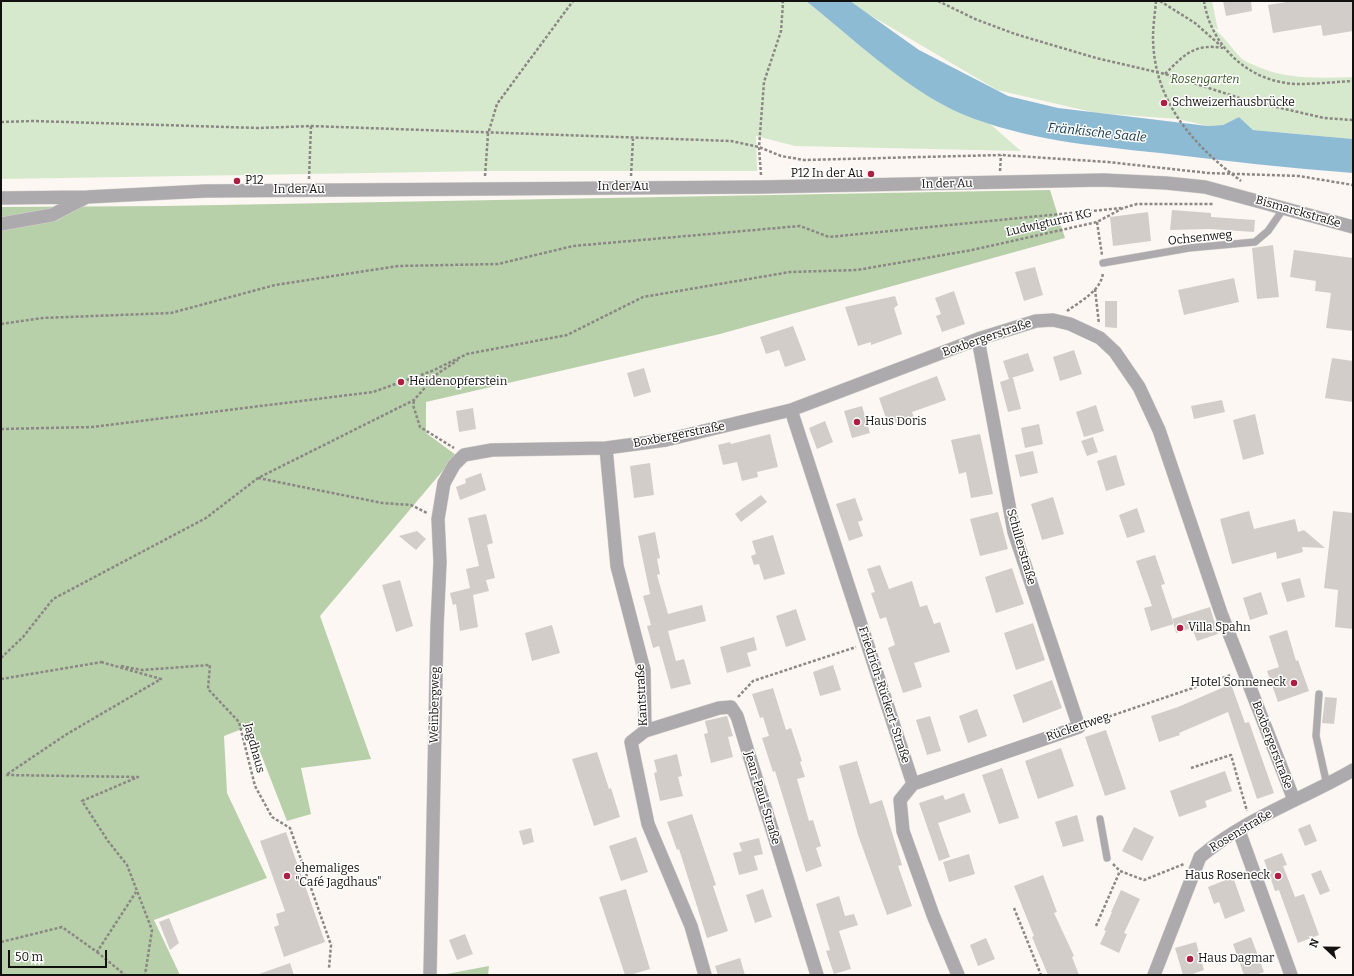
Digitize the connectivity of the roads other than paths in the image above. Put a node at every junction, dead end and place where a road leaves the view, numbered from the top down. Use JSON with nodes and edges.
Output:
{"nodes":[{"id":1,"x":87,"y":197,"type":"junction"},
{"id":2,"x":1244,"y":197,"type":"joint"},
{"id":3,"x":1,"y":198,"type":"edge"},
{"id":4,"x":1284,"y":208,"type":"junction"},
{"id":5,"x":1,"y":224,"type":"edge"},
{"id":6,"x":1353,"y":227,"type":"edge"},
{"id":7,"x":1103,"y":263,"type":"road end"},
{"id":8,"x":978,"y":339,"type":"junction"},
{"id":9,"x":791,"y":410,"type":"junction"},
{"id":10,"x":606,"y":448,"type":"junction"},
{"id":11,"x":464,"y":455,"type":"joint"},
{"id":12,"x":1319,"y":694,"type":"dead end"},
{"id":13,"x":1079,"y":727,"type":"joint"},
{"id":14,"x":645,"y":731,"type":"junction"},
{"id":15,"x":1353,"y":770,"type":"edge"},
{"id":16,"x":913,"y":784,"type":"junction"},
{"id":17,"x":1327,"y":785,"type":"junction"},
{"id":18,"x":1294,"y":800,"type":"junction"},
{"id":19,"x":1100,"y":819,"type":"dead end"},
{"id":20,"x":1245,"y":828,"type":"junction"},
{"id":21,"x":1107,"y":858,"type":"road end"},
{"id":22,"x":430,"y":975,"type":"edge"},
{"id":23,"x":705,"y":975,"type":"edge"},
{"id":24,"x":817,"y":975,"type":"edge"},
{"id":25,"x":958,"y":975,"type":"edge"},
{"id":26,"x":1154,"y":975,"type":"edge"},
{"id":27,"x":1291,"y":975,"type":"edge"}],
"edges":[{"from":1,"to":2,"type":"street","name":"In der Au"},
{"from":1,"to":3,"type":"street","name":"In der Au"},
{"from":1,"to":5,"type":"street"},
{"from":2,"to":4,"type":"street","name":"Bismarckstraße"},
{"from":4,"to":6,"type":"street","name":"Bismarckstraße"},
{"from":4,"to":7,"type":"lane","name":"Ochsenweg"},
{"from":8,"to":9,"type":"street","name":"Boxbergerstraße"},
{"from":8,"to":13,"type":"street","name":"Schillerstraße"},
{"from":8,"to":18,"type":"street","name":"Boxbergerstraße"},
{"from":9,"to":10,"type":"street","name":"Boxbergerstraße"},
{"from":9,"to":16,"type":"street","name":"Friedrich-Rückert-Straße"},
{"from":10,"to":11,"type":"street","name":"Boxbergerstraße"},
{"from":10,"to":14,"type":"street","name":"Kantstraße"},
{"from":11,"to":22,"type":"street","name":"Weinbergweg"},
{"from":12,"to":17,"type":"lane"},
{"from":13,"to":16,"type":"street","name":"Rückertweg"},
{"from":14,"to":23,"type":"street","name":"Kantstraße"},
{"from":14,"to":24,"type":"street","name":"Jean-Paul-Straße"},
{"from":15,"to":17,"type":"street","name":"Rosenstraße"},
{"from":16,"to":25,"type":"street"},
{"from":17,"to":18,"type":"street","name":"Rosenstraße"},
{"from":18,"to":20,"type":"street","name":"Rosenstraße"},
{"from":19,"to":21,"type":"lane"},
{"from":20,"to":26,"type":"street","name":"Rosenstraße"},
{"from":20,"to":27,"type":"street"}]}
